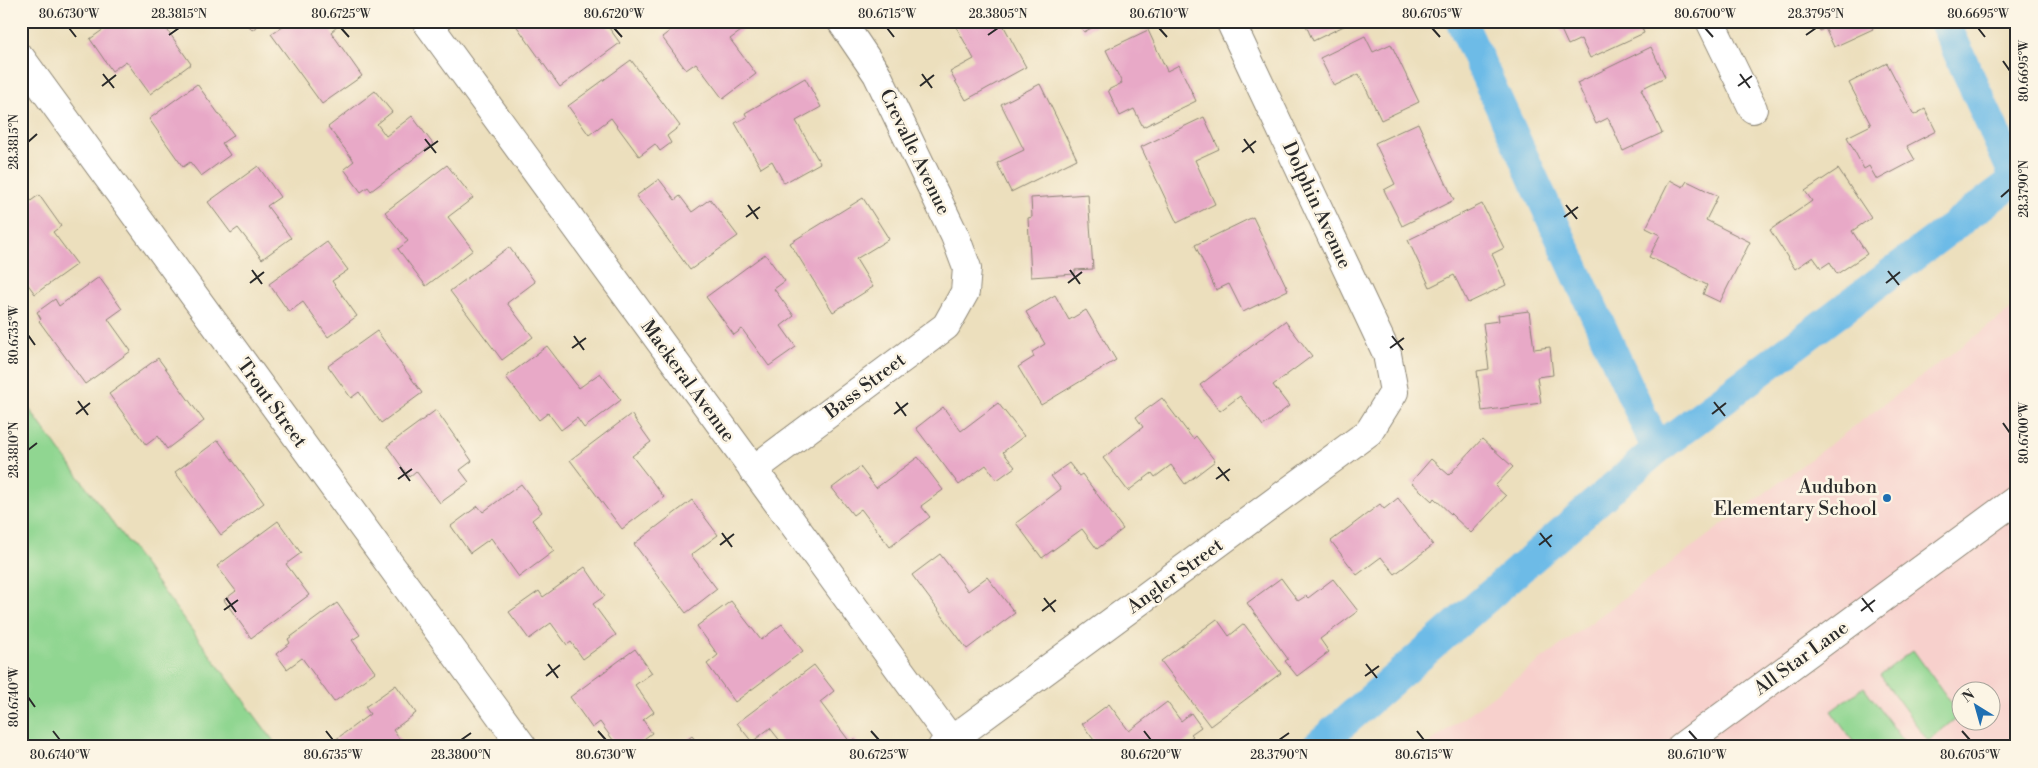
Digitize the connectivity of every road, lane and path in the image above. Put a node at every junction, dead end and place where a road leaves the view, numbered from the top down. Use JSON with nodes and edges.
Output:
{"nodes":[{"id":1,"x":426,"y":21,"type":"edge"},
{"id":2,"x":841,"y":21,"type":"edge"},
{"id":3,"x":1230,"y":21,"type":"edge"},
{"id":4,"x":1710,"y":21,"type":"edge"},
{"id":5,"x":21,"y":58,"type":"edge"},
{"id":6,"x":1753,"y":110,"type":"dead end"},
{"id":7,"x":965,"y":292,"type":"joint"},
{"id":8,"x":1394,"y":392,"type":"joint"},
{"id":9,"x":753,"y":470,"type":"junction"},
{"id":10,"x":2017,"y":499,"type":"edge"},
{"id":11,"x":947,"y":744,"type":"edge"},
{"id":12,"x":524,"y":747,"type":"edge"},
{"id":13,"x":1681,"y":747,"type":"edge"}],
"edges":[{"from":1,"to":9,"type":"street","name":"Mackeral Avenue"},
{"from":2,"to":7,"type":"street","name":"Crevalle Avenue"},
{"from":3,"to":8,"type":"street","name":"Dolphin Avenue"},
{"from":4,"to":6,"type":"street"},
{"from":5,"to":12,"type":"street","name":"Trout Street"},
{"from":7,"to":9,"type":"street","name":"Bass Street"},
{"from":8,"to":11,"type":"street","name":"Angler Street"},
{"from":9,"to":11,"type":"street","name":"Mackeral Avenue"},
{"from":10,"to":13,"type":"street","name":"All Star Lane"}]}
